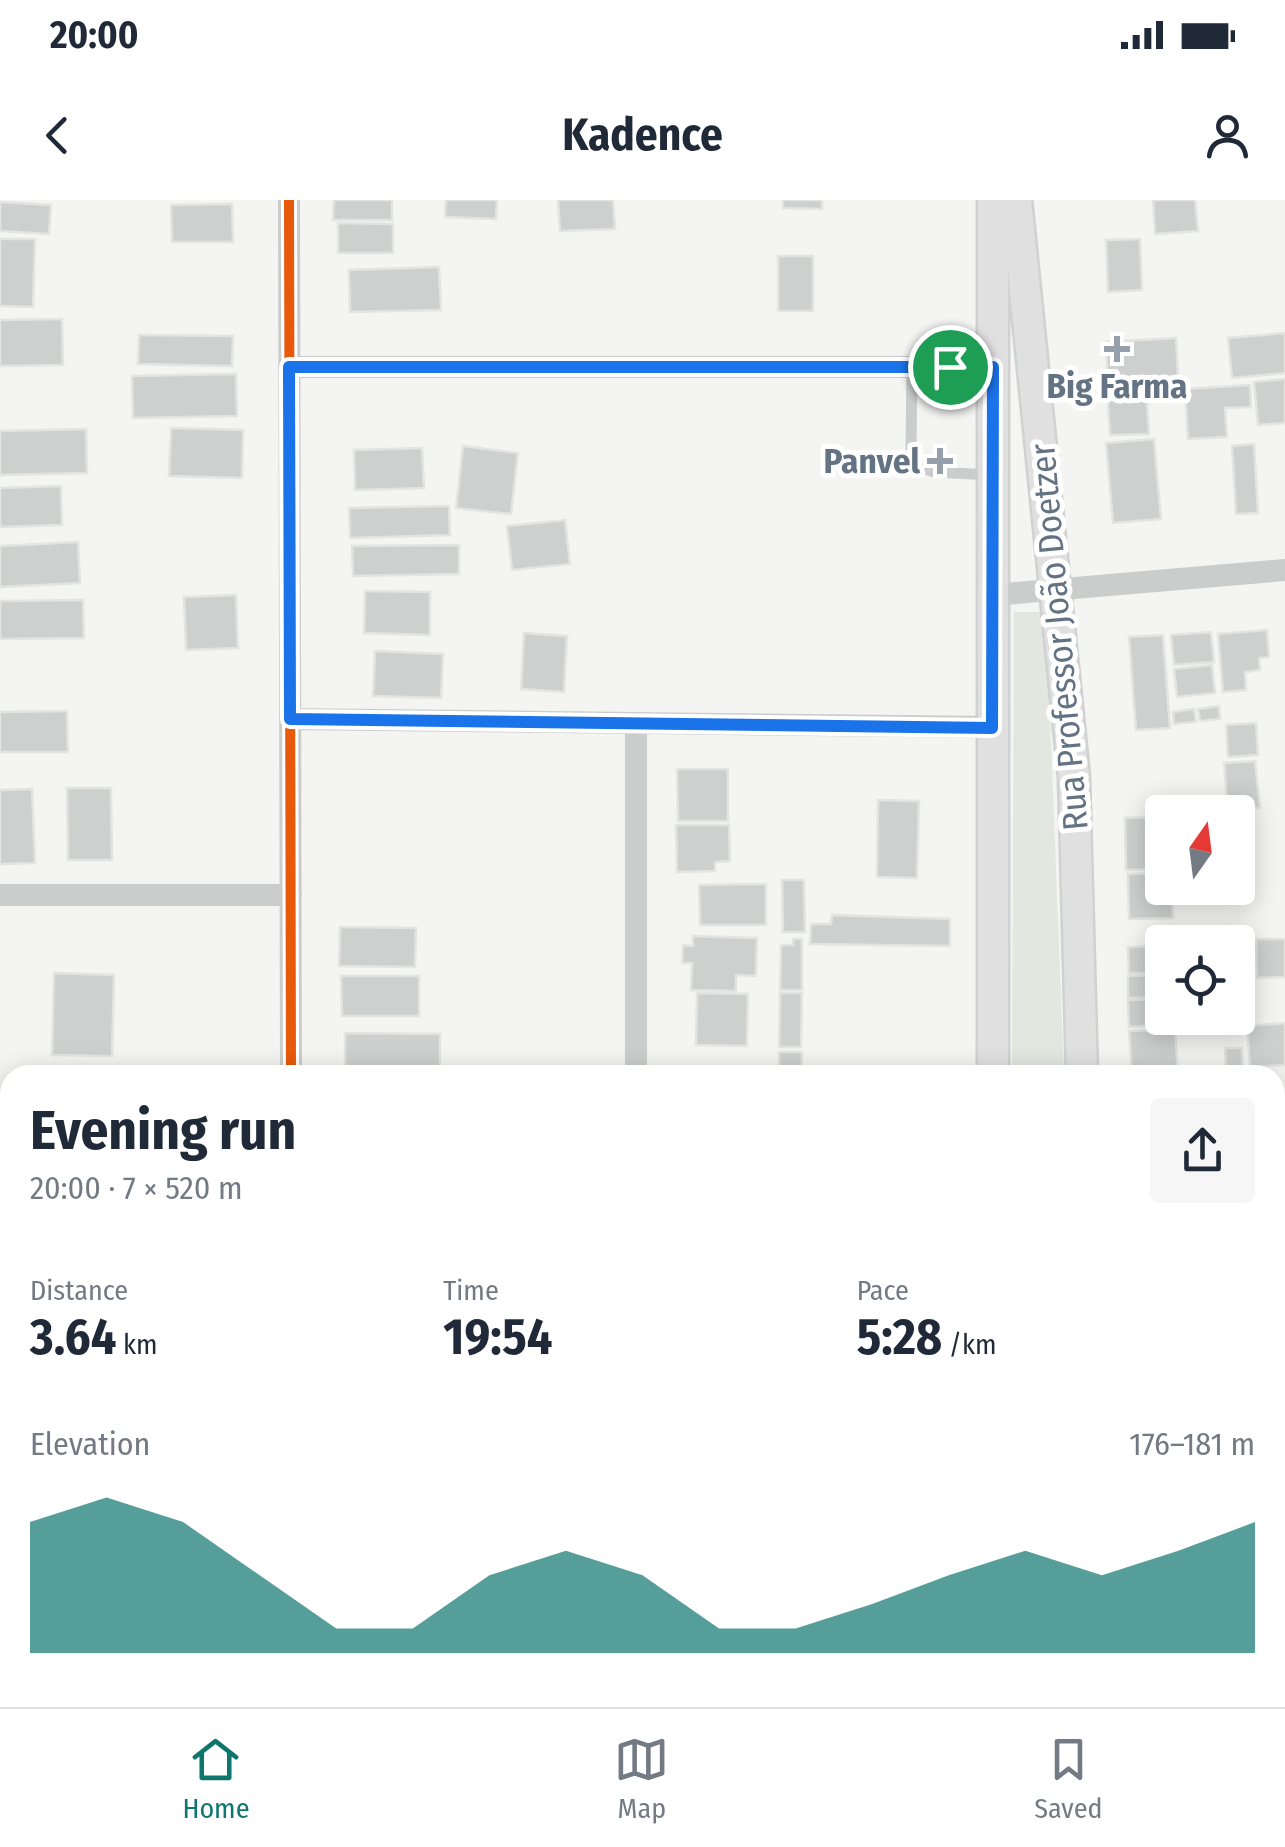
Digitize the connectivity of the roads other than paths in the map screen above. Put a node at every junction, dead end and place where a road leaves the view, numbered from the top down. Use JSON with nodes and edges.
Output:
{"nodes":[{"id":1,"x":289,"y":200,"type":"edge"},
{"id":2,"x":993,"y":200,"type":"edge"},
{"id":3,"x":1016,"y":200,"type":"edge"},
{"id":4,"x":912,"y":366,"type":"junction"},
{"id":5,"x":289,"y":367,"type":"junction"},
{"id":6,"x":993,"y":367,"type":"junction"},
{"id":7,"x":993,"y":474,"type":"junction"},
{"id":8,"x":1285,"y":570,"type":"edge"},
{"id":9,"x":1058,"y":590,"type":"junction"},
{"id":10,"x":992,"y":594,"type":"junction"},
{"id":11,"x":290,"y":719,"type":"junction"},
{"id":12,"x":636,"y":723,"type":"junction"},
{"id":13,"x":992,"y":728,"type":"junction"},
{"id":14,"x":0,"y":895,"type":"edge"},
{"id":15,"x":291,"y":895,"type":"junction"},
{"id":16,"x":291,"y":1065,"type":"edge"},
{"id":17,"x":636,"y":1065,"type":"edge"},
{"id":18,"x":992,"y":1065,"type":"edge"},
{"id":19,"x":1082,"y":1065,"type":"edge"}],
"edges":[{"from":1,"to":5,"type":"street"},
{"from":2,"to":6,"type":"main road","name":"Rua Professor João Doetzer"},
{"from":3,"to":9,"type":"main road","name":"Rua Professor João Doetzer"},
{"from":4,"to":5,"type":"street"},
{"from":4,"to":6,"type":"street"},
{"from":4,"to":7,"type":"lane"},
{"from":5,"to":11,"type":"street"},
{"from":6,"to":7,"type":"main road","name":"Rua Professor João Doetzer"},
{"from":7,"to":10,"type":"main road","name":"Rua Professor João Doetzer"},
{"from":8,"to":9,"type":"street"},
{"from":9,"to":10,"type":"street"},
{"from":9,"to":19,"type":"main road","name":"Rua Professor João Doetzer"},
{"from":10,"to":13,"type":"main road","name":"Rua Professor João Doetzer"},
{"from":11,"to":12,"type":"street"},
{"from":11,"to":15,"type":"street"},
{"from":12,"to":13,"type":"street"},
{"from":12,"to":17,"type":"street"},
{"from":13,"to":18,"type":"main road","name":"Rua Professor João Doetzer"},
{"from":14,"to":15,"type":"street"},
{"from":15,"to":16,"type":"street"}]}
